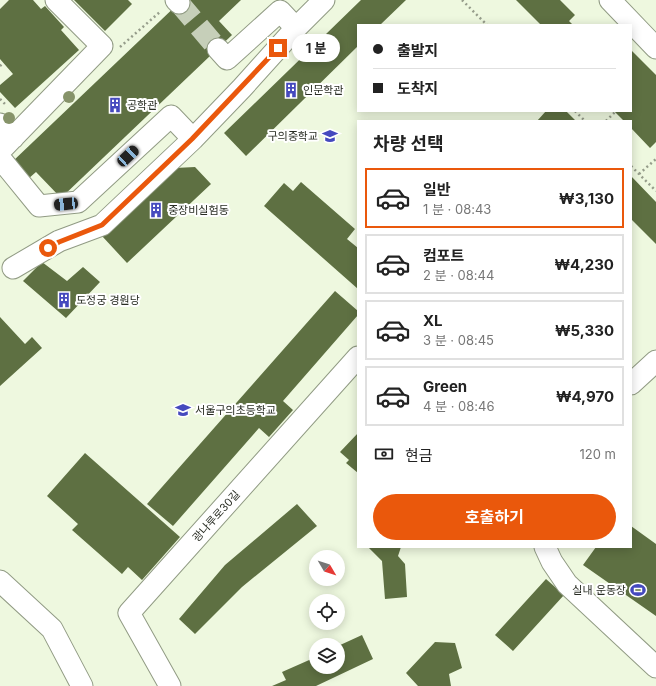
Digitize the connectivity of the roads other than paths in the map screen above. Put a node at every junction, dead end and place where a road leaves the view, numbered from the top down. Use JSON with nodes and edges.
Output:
{"nodes":[{"id":1,"x":56,"y":0,"type":"edge"},
{"id":2,"x":324,"y":0,"type":"edge"},
{"id":3,"x":614,"y":12,"type":"edge"},
{"id":4,"x":628,"y":24,"type":"edge"},
{"id":5,"x":632,"y":27,"type":"edge"},
{"id":6,"x":296,"y":28,"type":"junction"},
{"id":7,"x":656,"y":48,"type":"edge"},
{"id":8,"x":218,"y":49,"type":"tunnel mouth"},
{"id":9,"x":4,"y":138,"type":"edge"},
{"id":10,"x":192,"y":139,"type":"junction"},
{"id":11,"x":0,"y":158,"type":"edge"},
{"id":12,"x":106,"y":176,"type":"junction"},
{"id":13,"x":129,"y":200,"type":"junction"},
{"id":14,"x":13,"y":268,"type":"dead end"},
{"id":15,"x":357,"y":358,"type":"edge"},
{"id":16,"x":656,"y":361,"type":"edge"},
{"id":17,"x":632,"y":383,"type":"edge"},
{"id":18,"x":545,"y":548,"type":"edge"},
{"id":19,"x":2,"y":586,"type":"edge"},
{"id":20,"x":656,"y":667,"type":"edge"},
{"id":21,"x":162,"y":683,"type":"edge"},
{"id":22,"x":82,"y":686,"type":"edge"}],
"edges":[{"from":1,"to":9,"type":"street"},
{"from":2,"to":6,"type":"street"},
{"from":3,"to":4,"type":"street"},
{"from":5,"to":7,"type":"street"},
{"from":6,"to":8,"type":"street"},
{"from":6,"to":10,"type":"street"},
{"from":10,"to":12,"type":"street"},
{"from":10,"to":13,"type":"street"},
{"from":11,"to":12,"type":"street"},
{"from":12,"to":13,"type":"street"},
{"from":13,"to":14,"type":"street"},
{"from":15,"to":21,"type":"street","name":"광나루로30길"},
{"from":16,"to":17,"type":"street"},
{"from":18,"to":20,"type":"street"},
{"from":19,"to":22,"type":"street"}]}
